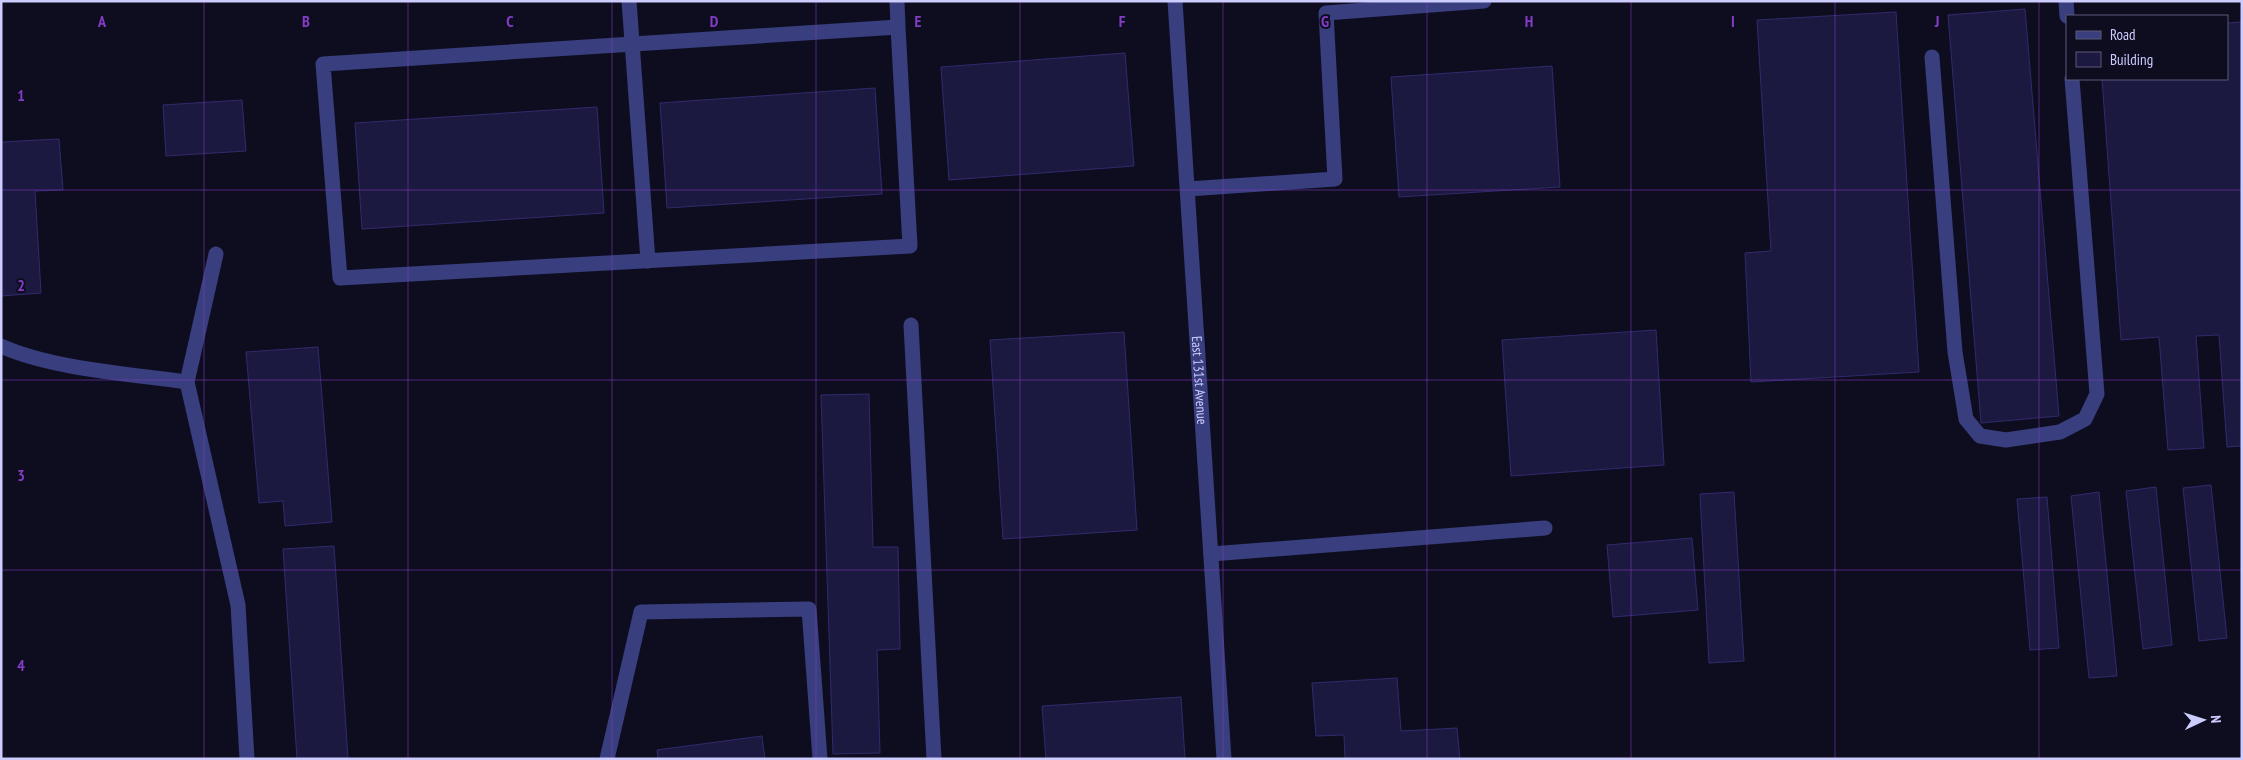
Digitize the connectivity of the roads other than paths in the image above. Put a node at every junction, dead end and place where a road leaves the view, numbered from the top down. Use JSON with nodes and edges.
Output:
{"nodes":[{"id":1,"x":628,"y":1,"type":"edge"},
{"id":2,"x":897,"y":1,"type":"edge"},
{"id":3,"x":1175,"y":1,"type":"edge"},
{"id":4,"x":1484,"y":1,"type":"edge"},
{"id":5,"x":2066,"y":1,"type":"edge"},
{"id":6,"x":2067,"y":15,"type":"edge"},
{"id":7,"x":898,"y":26,"type":"junction"},
{"id":8,"x":632,"y":44,"type":"junction"},
{"id":9,"x":1932,"y":56,"type":"dead end"},
{"id":10,"x":2072,"y":80,"type":"edge"},
{"id":11,"x":1188,"y":189,"type":"junction"},
{"id":12,"x":216,"y":254,"type":"dead end"},
{"id":13,"x":648,"y":261,"type":"junction"},
{"id":14,"x":911,"y":325,"type":"dead end"},
{"id":15,"x":1,"y":346,"type":"edge"},
{"id":16,"x":187,"y":382,"type":"junction"},
{"id":17,"x":1545,"y":528,"type":"dead end"},
{"id":18,"x":1210,"y":554,"type":"junction"},
{"id":19,"x":247,"y":759,"type":"edge"},
{"id":20,"x":607,"y":759,"type":"edge"},
{"id":21,"x":820,"y":759,"type":"edge"},
{"id":22,"x":934,"y":759,"type":"edge"},
{"id":23,"x":1224,"y":759,"type":"edge"}],
"edges":[{"from":1,"to":8,"type":"street"},
{"from":2,"to":7,"type":"street"},
{"from":3,"to":11,"type":"street","name":"East 131st Avenue"},
{"from":4,"to":11,"type":"street"},
{"from":5,"to":6,"type":"street"},
{"from":7,"to":8,"type":"street"},
{"from":7,"to":13,"type":"street"},
{"from":8,"to":13,"type":"street"},
{"from":8,"to":13,"type":"street"},
{"from":9,"to":10,"type":"street"},
{"from":11,"to":18,"type":"street","name":"East 131st Avenue"},
{"from":12,"to":16,"type":"street"},
{"from":14,"to":22,"type":"street"},
{"from":15,"to":16,"type":"street"},
{"from":16,"to":19,"type":"street"},
{"from":17,"to":18,"type":"street"},
{"from":18,"to":23,"type":"street","name":"East 131st Avenue"},
{"from":20,"to":21,"type":"street"}]}
